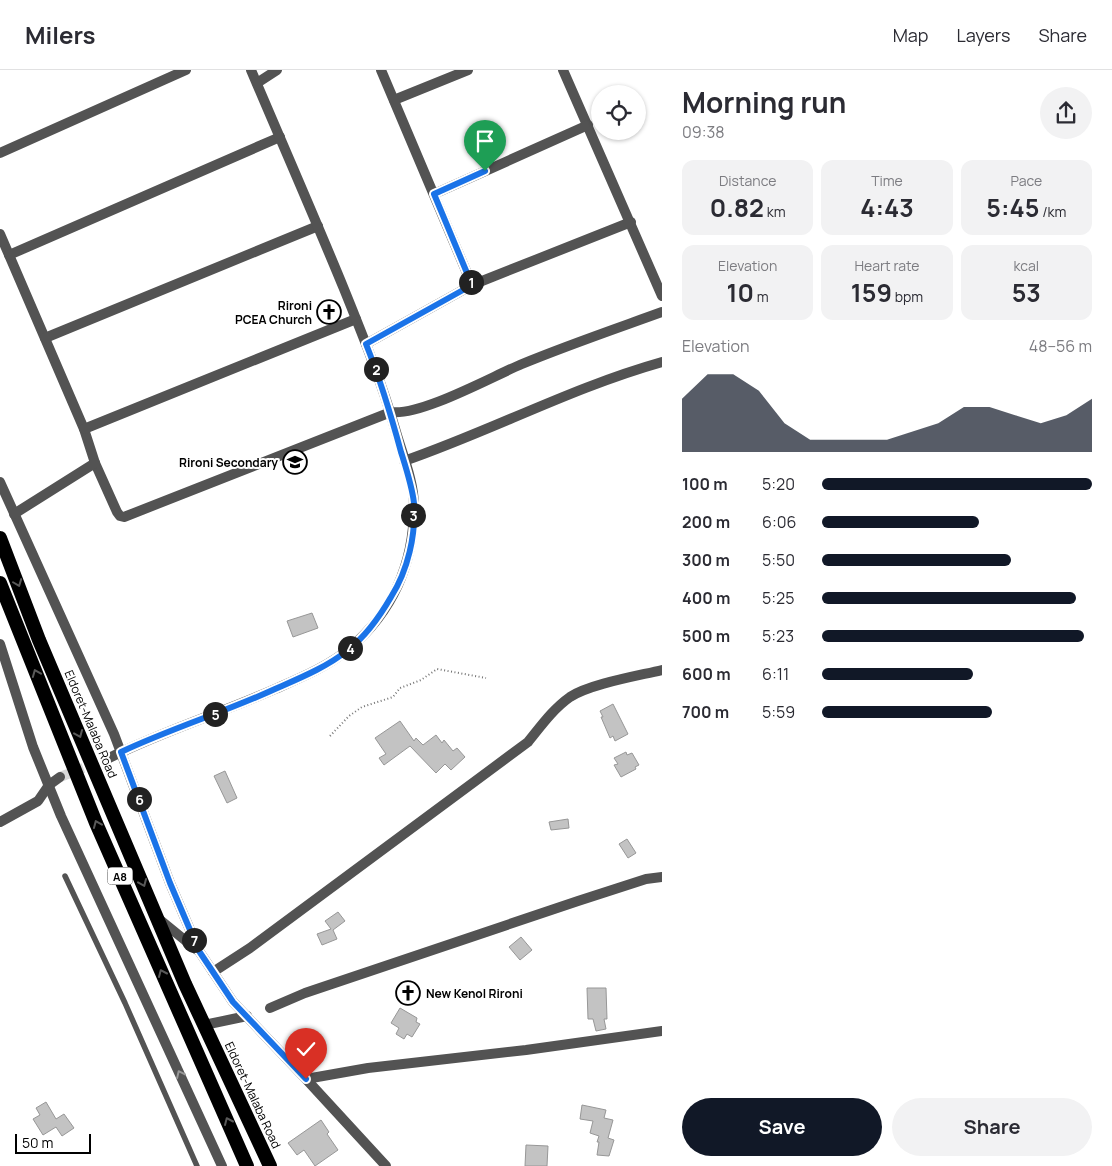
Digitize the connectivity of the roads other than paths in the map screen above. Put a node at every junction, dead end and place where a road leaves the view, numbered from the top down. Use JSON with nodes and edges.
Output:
{"nodes":[{"id":1,"x":186,"y":70,"type":"edge"},
{"id":2,"x":251,"y":70,"type":"edge"},
{"id":3,"x":277,"y":70,"type":"edge"},
{"id":4,"x":381,"y":70,"type":"edge"},
{"id":5,"x":468,"y":70,"type":"edge"},
{"id":6,"x":563,"y":70,"type":"edge"},
{"id":7,"x":257,"y":83,"type":"junction"},
{"id":8,"x":394,"y":100,"type":"junction"},
{"id":9,"x":588,"y":125,"type":"junction"},
{"id":10,"x":280,"y":137,"type":"junction"},
{"id":11,"x":0,"y":153,"type":"edge"},
{"id":12,"x":434,"y":194,"type":"junction"},
{"id":13,"x":631,"y":222,"type":"junction"},
{"id":14,"x":318,"y":226,"type":"junction"},
{"id":15,"x":0,"y":234,"type":"edge"},
{"id":16,"x":9,"y":255,"type":"junction"},
{"id":17,"x":472,"y":285,"type":"junction"},
{"id":18,"x":662,"y":296,"type":"edge"},
{"id":19,"x":662,"y":312,"type":"edge"},
{"id":20,"x":356,"y":319,"type":"junction"},
{"id":21,"x":45,"y":338,"type":"junction"},
{"id":22,"x":366,"y":344,"type":"junction"},
{"id":23,"x":662,"y":362,"type":"edge"},
{"id":24,"x":391,"y":412,"type":"junction"},
{"id":25,"x":84,"y":429,"type":"junction"},
{"id":26,"x":404,"y":461,"type":"junction"},
{"id":27,"x":95,"y":463,"type":"junction"},
{"id":28,"x":0,"y":482,"type":"edge"},
{"id":29,"x":14,"y":514,"type":"junction"},
{"id":30,"x":0,"y":538,"type":"edge"},
{"id":31,"x":0,"y":583,"type":"edge"},
{"id":32,"x":0,"y":644,"type":"edge"},
{"id":33,"x":662,"y":670,"type":"edge"},
{"id":34,"x":121,"y":752,"type":"junction"},
{"id":35,"x":109,"y":758,"type":"tunnel mouth"},
{"id":36,"x":60,"y":777,"type":"tunnel mouth"},
{"id":37,"x":49,"y":785,"type":"junction"},
{"id":38,"x":0,"y":822,"type":"edge"},
{"id":39,"x":65,"y":876,"type":"dead end"},
{"id":40,"x":662,"y":877,"type":"edge"},
{"id":41,"x":159,"y":919,"type":"junction"},
{"id":42,"x":199,"y":951,"type":"junction"},
{"id":43,"x":212,"y":972,"type":"junction"},
{"id":44,"x":270,"y":1008,"type":"dead end"},
{"id":45,"x":247,"y":1016,"type":"junction"},
{"id":46,"x":204,"y":1025,"type":"junction"},
{"id":47,"x":662,"y":1031,"type":"edge"},
{"id":48,"x":306,"y":1079,"type":"junction"},
{"id":49,"x":197,"y":1166,"type":"edge"},
{"id":50,"x":222,"y":1166,"type":"edge"},
{"id":51,"x":247,"y":1166,"type":"edge"},
{"id":52,"x":270,"y":1166,"type":"edge"},
{"id":53,"x":386,"y":1166,"type":"edge"}],
"edges":[{"from":1,"to":11,"type":"street"},
{"from":2,"to":7,"type":"street"},
{"from":3,"to":7,"type":"street"},
{"from":4,"to":8,"type":"street"},
{"from":5,"to":8,"type":"street"},
{"from":6,"to":9,"type":"street"},
{"from":7,"to":10,"type":"street"},
{"from":8,"to":12,"type":"street"},
{"from":9,"to":12,"type":"street"},
{"from":9,"to":13,"type":"street"},
{"from":10,"to":14,"type":"street"},
{"from":10,"to":16,"type":"street"},
{"from":12,"to":17,"type":"street"},
{"from":13,"to":17,"type":"street"},
{"from":13,"to":18,"type":"street"},
{"from":14,"to":20,"type":"street"},
{"from":14,"to":21,"type":"street"},
{"from":15,"to":16,"type":"street"},
{"from":16,"to":21,"type":"street"},
{"from":17,"to":22,"type":"street"},
{"from":19,"to":24,"type":"street"},
{"from":20,"to":22,"type":"street"},
{"from":20,"to":25,"type":"street"},
{"from":21,"to":25,"type":"street"},
{"from":22,"to":24,"type":"street"},
{"from":23,"to":26,"type":"street"},
{"from":24,"to":26,"type":"street"},
{"from":24,"to":27,"type":"street"},
{"from":25,"to":27,"type":"street"},
{"from":26,"to":34,"type":"street"},
{"from":27,"to":29,"type":"street"},
{"from":28,"to":29,"type":"street"},
{"from":29,"to":34,"type":"street"},
{"from":30,"to":41,"type":"highway","name":"Eldoret-Malaba Road","number":"A8","one_way":true},
{"from":51,"to":31,"type":"highway","number":"A8","one_way":true},
{"from":32,"to":37,"type":"street"},
{"from":33,"to":43,"type":"street"},
{"from":34,"to":35,"type":"street"},
{"from":34,"to":42,"type":"street"},
{"from":36,"to":37,"type":"street"},
{"from":37,"to":38,"type":"street"},
{"from":50,"to":37,"type":"street","one_way":true},
{"from":39,"to":49,"type":"lane"},
{"from":40,"to":44,"type":"street"},
{"from":41,"to":42,"type":"street"},
{"from":41,"to":46,"type":"highway","name":"Eldoret-Malaba Road","number":"A8"},
{"from":42,"to":43,"type":"street"},
{"from":43,"to":45,"type":"street"},
{"from":45,"to":46,"type":"street"},
{"from":45,"to":48,"type":"street"},
{"from":46,"to":52,"type":"highway","name":"Eldoret-Malaba Road","number":"A8"},
{"from":47,"to":48,"type":"street"},
{"from":48,"to":53,"type":"street"}]}
